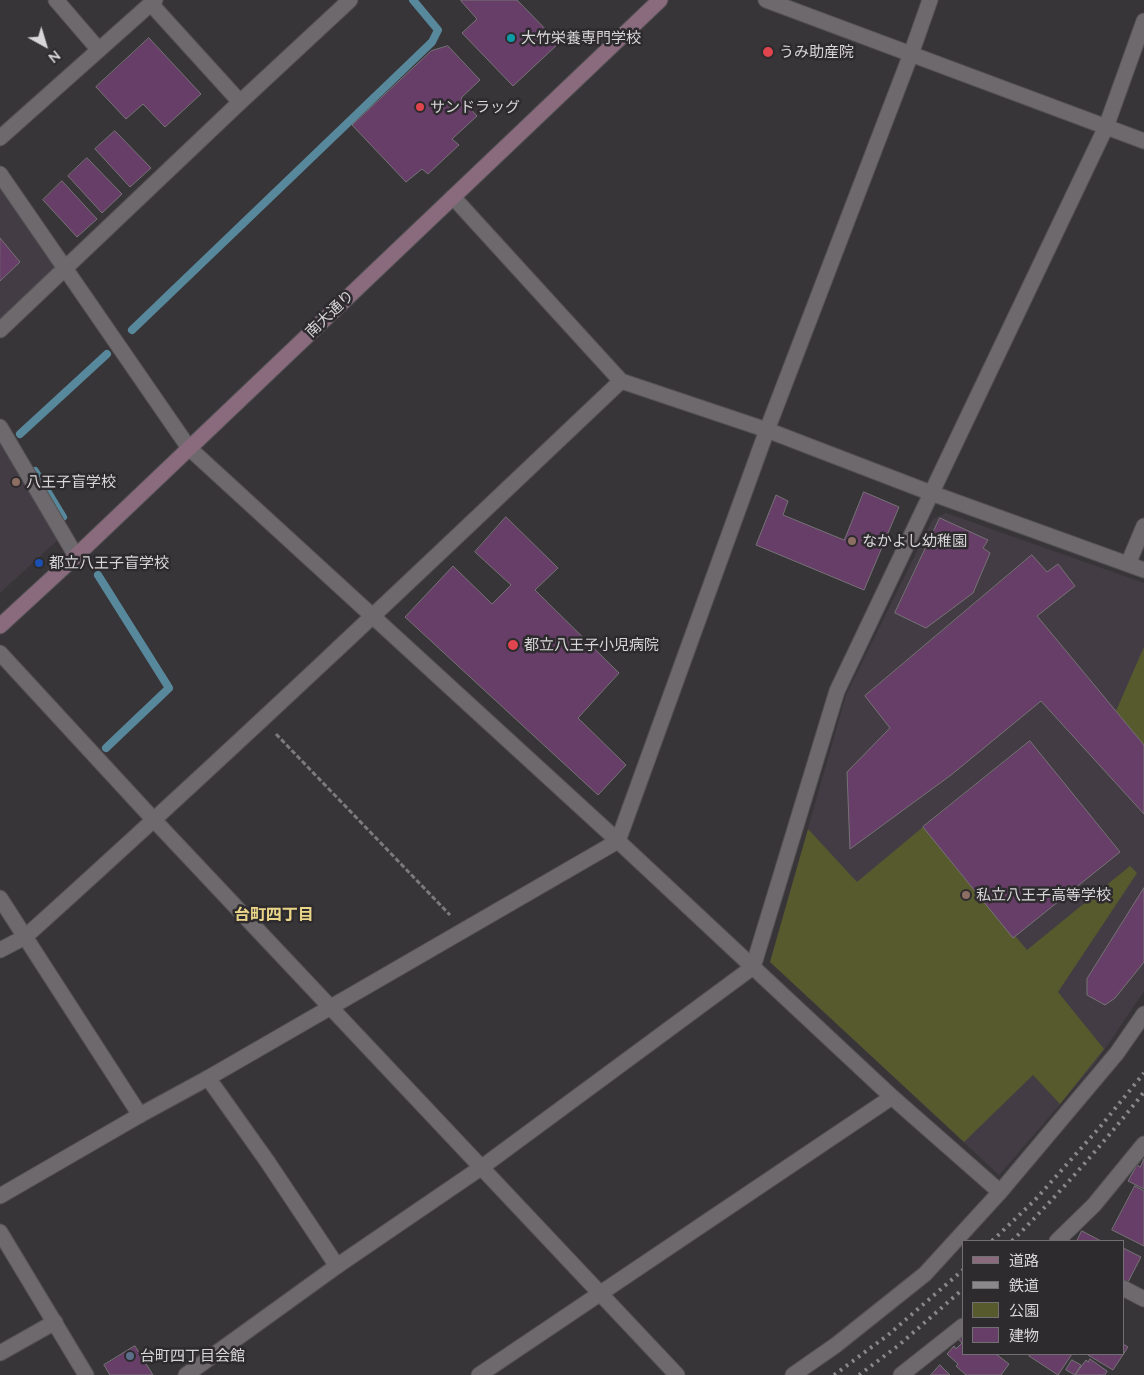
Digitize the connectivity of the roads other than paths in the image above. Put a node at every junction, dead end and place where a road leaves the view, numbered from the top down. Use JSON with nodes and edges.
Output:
{"nodes":[{"id":1,"x":56,"y":0,"type":"edge"},
{"id":2,"x":350,"y":0,"type":"edge"},
{"id":3,"x":660,"y":0,"type":"edge"},
{"id":4,"x":766,"y":0,"type":"edge"},
{"id":5,"x":930,"y":0,"type":"edge"},
{"id":6,"x":153,"y":2,"type":"edge"},
{"id":7,"x":1144,"y":21,"type":"edge"},
{"id":8,"x":99,"y":50,"type":"junction"},
{"id":9,"x":911,"y":54,"type":"junction"},
{"id":10,"x":240,"y":102,"type":"junction"},
{"id":11,"x":1106,"y":126,"type":"junction"},
{"id":12,"x":0,"y":138,"type":"edge"},
{"id":13,"x":1144,"y":141,"type":"edge"},
{"id":14,"x":0,"y":174,"type":"edge"},
{"id":15,"x":453,"y":197,"type":"junction"},
{"id":16,"x":64,"y":268,"type":"junction"},
{"id":17,"x":0,"y":330,"type":"edge"},
{"id":18,"x":621,"y":381,"type":"junction"},
{"id":19,"x":0,"y":427,"type":"edge"},
{"id":20,"x":767,"y":430,"type":"junction"},
{"id":21,"x":189,"y":448,"type":"junction"},
{"id":22,"x":931,"y":493,"type":"junction"},
{"id":23,"x":1144,"y":526,"type":"edge"},
{"id":24,"x":76,"y":556,"type":"junction"},
{"id":25,"x":1128,"y":564,"type":"junction"},
{"id":26,"x":1144,"y":570,"type":"edge"},
{"id":27,"x":372,"y":617,"type":"junction"},
{"id":28,"x":0,"y":626,"type":"edge"},
{"id":29,"x":0,"y":654,"type":"edge"},
{"id":30,"x":154,"y":820,"type":"junction"},
{"id":31,"x":618,"y":841,"type":"junction"},
{"id":32,"x":0,"y":898,"type":"edge"},
{"id":33,"x":25,"y":936,"type":"junction"},
{"id":34,"x":0,"y":950,"type":"edge"},
{"id":35,"x":753,"y":966,"type":"junction"},
{"id":36,"x":331,"y":1008,"type":"junction"},
{"id":37,"x":1144,"y":1014,"type":"edge"},
{"id":38,"x":208,"y":1078,"type":"junction"},
{"id":39,"x":892,"y":1097,"type":"junction"},
{"id":40,"x":140,"y":1115,"type":"junction"},
{"id":41,"x":1144,"y":1144,"type":"edge"},
{"id":42,"x":482,"y":1167,"type":"junction"},
{"id":43,"x":1000,"y":1192,"type":"junction"},
{"id":44,"x":0,"y":1196,"type":"edge"},
{"id":45,"x":0,"y":1232,"type":"edge"},
{"id":46,"x":1058,"y":1240,"type":"edge"},
{"id":47,"x":337,"y":1266,"type":"junction"},
{"id":48,"x":1124,"y":1289,"type":"edge"},
{"id":49,"x":601,"y":1293,"type":"junction"},
{"id":50,"x":1144,"y":1299,"type":"edge"},
{"id":51,"x":55,"y":1322,"type":"junction"},
{"id":52,"x":962,"y":1327,"type":"edge"},
{"id":53,"x":0,"y":1353,"type":"edge"},
{"id":54,"x":86,"y":1375,"type":"edge"},
{"id":55,"x":186,"y":1375,"type":"edge"},
{"id":56,"x":479,"y":1375,"type":"edge"},
{"id":57,"x":677,"y":1375,"type":"edge"},
{"id":58,"x":793,"y":1375,"type":"edge"},
{"id":59,"x":900,"y":1375,"type":"edge"}],
"edges":[{"from":1,"to":8,"type":"street"},
{"from":2,"to":10,"type":"street"},
{"from":3,"to":15,"type":"street","name":"南大通り"},
{"from":4,"to":9,"type":"street"},
{"from":5,"to":9,"type":"street"},
{"from":6,"to":8,"type":"street"},
{"from":6,"to":10,"type":"street"},
{"from":7,"to":11,"type":"street"},
{"from":8,"to":12,"type":"street"},
{"from":9,"to":11,"type":"street"},
{"from":9,"to":20,"type":"street"},
{"from":10,"to":16,"type":"street"},
{"from":11,"to":13,"type":"street"},
{"from":11,"to":22,"type":"street"},
{"from":14,"to":16,"type":"street"},
{"from":15,"to":18,"type":"street"},
{"from":15,"to":21,"type":"street","name":"南大通り"},
{"from":16,"to":17,"type":"street"},
{"from":16,"to":21,"type":"street"},
{"from":18,"to":20,"type":"street"},
{"from":18,"to":27,"type":"street"},
{"from":19,"to":24,"type":"street"},
{"from":20,"to":22,"type":"street"},
{"from":20,"to":31,"type":"street"},
{"from":21,"to":24,"type":"street","name":"南大通り"},
{"from":21,"to":27,"type":"street"},
{"from":22,"to":25,"type":"street"},
{"from":22,"to":35,"type":"street"},
{"from":23,"to":25,"type":"street"},
{"from":24,"to":28,"type":"street","name":"南大通り"},
{"from":25,"to":26,"type":"street"},
{"from":27,"to":30,"type":"street"},
{"from":27,"to":31,"type":"street"},
{"from":29,"to":30,"type":"street"},
{"from":30,"to":33,"type":"street"},
{"from":30,"to":36,"type":"street"},
{"from":31,"to":35,"type":"street"},
{"from":31,"to":36,"type":"street"},
{"from":32,"to":33,"type":"street"},
{"from":33,"to":34,"type":"street"},
{"from":33,"to":40,"type":"street"},
{"from":35,"to":39,"type":"street"},
{"from":35,"to":42,"type":"street"},
{"from":36,"to":38,"type":"street"},
{"from":36,"to":42,"type":"street"},
{"from":37,"to":43,"type":"street"},
{"from":38,"to":40,"type":"street"},
{"from":38,"to":47,"type":"street"},
{"from":39,"to":43,"type":"street"},
{"from":39,"to":49,"type":"street"},
{"from":40,"to":44,"type":"street"},
{"from":41,"to":46,"type":"street"},
{"from":42,"to":47,"type":"street"},
{"from":42,"to":49,"type":"street"},
{"from":43,"to":58,"type":"street"},
{"from":45,"to":51,"type":"street"},
{"from":47,"to":55,"type":"street"},
{"from":48,"to":50,"type":"street"},
{"from":49,"to":56,"type":"street"},
{"from":49,"to":57,"type":"street"},
{"from":51,"to":53,"type":"street"},
{"from":51,"to":54,"type":"street"},
{"from":52,"to":59,"type":"street"}]}
